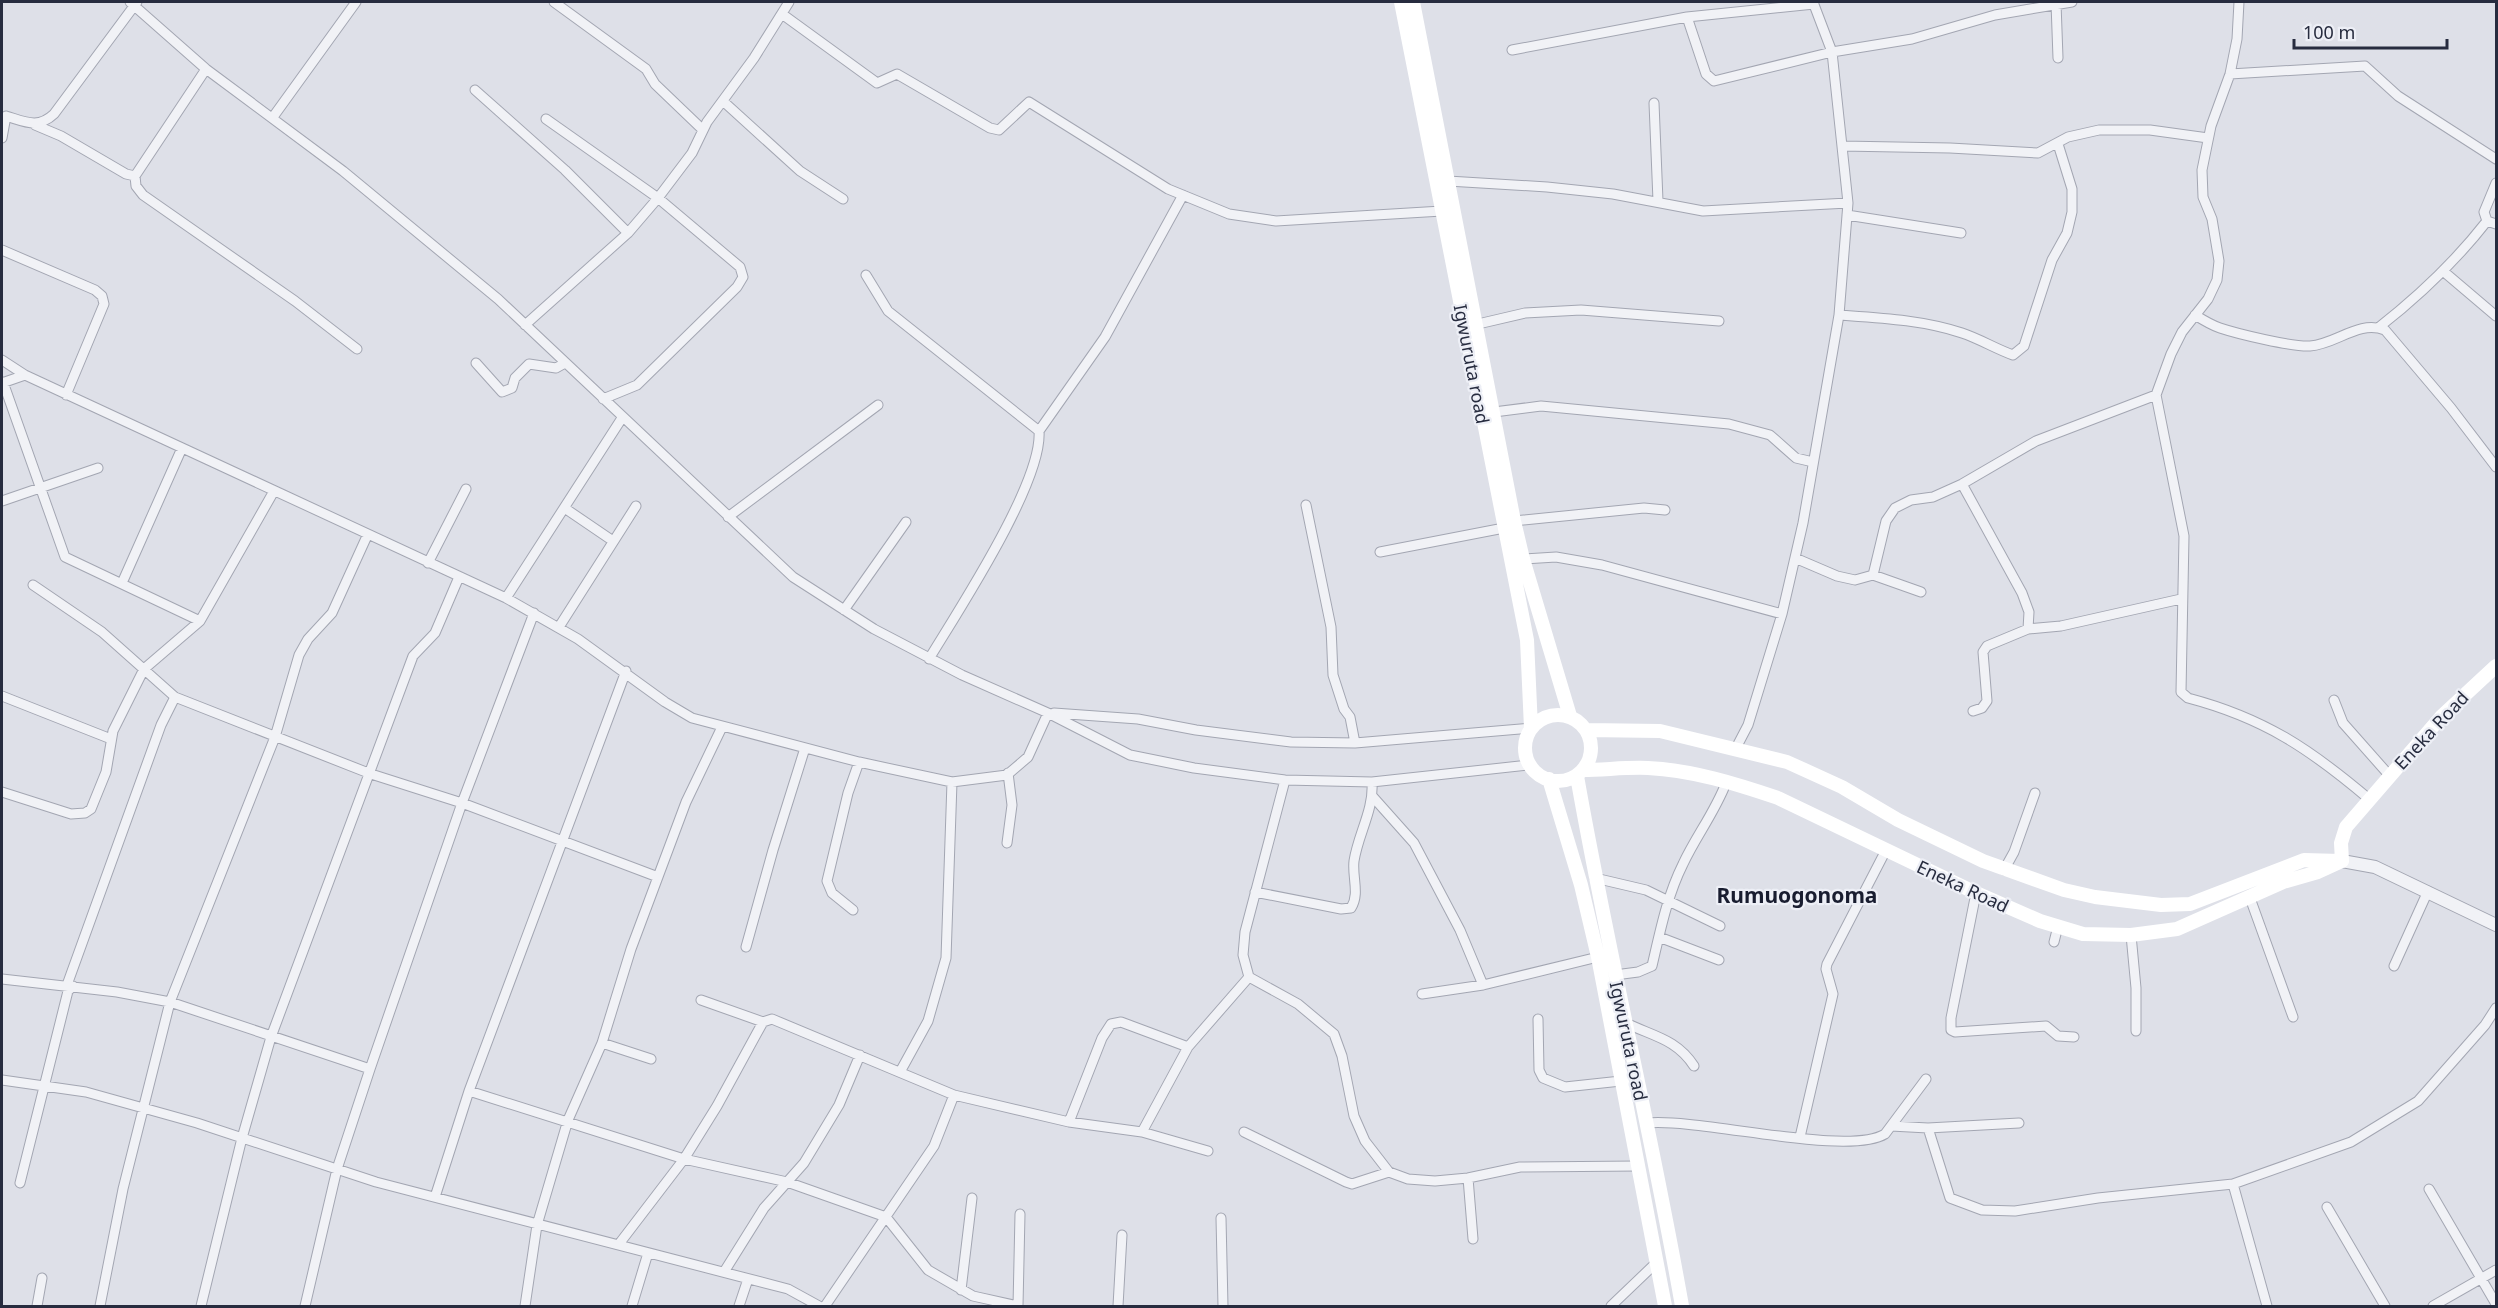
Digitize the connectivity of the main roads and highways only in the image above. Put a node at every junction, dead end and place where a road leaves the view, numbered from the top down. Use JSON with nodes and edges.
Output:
{"nodes":[{"id":1,"x":1401,"y":2,"type":"edge"},
{"id":2,"x":1413,"y":2,"type":"edge"},
{"id":3,"x":1509,"y":525,"type":"junction"},
{"id":4,"x":2496,"y":666,"type":"edge"},
{"id":5,"x":1570,"y":716,"type":"junction"},
{"id":6,"x":1531,"y":728,"type":"junction"},
{"id":7,"x":1587,"y":730,"type":"junction"},
{"id":8,"x":1580,"y":773,"type":"junction"},
{"id":9,"x":1549,"y":779,"type":"junction"},
{"id":10,"x":2342,"y":861,"type":"junction"},
{"id":11,"x":1665,"y":1306,"type":"edge"},
{"id":12,"x":1682,"y":1306,"type":"edge"}],
"edges":[{"from":1,"to":3,"type":"main road","name":"Igwuruta road"},
{"from":2,"to":3,"type":"main road","name":"Igwuruta road"},
{"from":3,"to":5,"type":"main road","name":"Igwuruta road"},
{"from":3,"to":6,"type":"main road","name":"Igwuruta road"},
{"from":4,"to":10,"type":"main road","name":"Eneka Road"},
{"from":5,"to":6,"type":"main road"},
{"from":5,"to":7,"type":"main road"},
{"from":6,"to":9,"type":"main road"},
{"from":7,"to":8,"type":"main road"},
{"from":7,"to":10,"type":"main road","name":"Eneka Road"},
{"from":8,"to":9,"type":"main road"},
{"from":8,"to":10,"type":"main road","name":"Eneka Road"},
{"from":8,"to":12,"type":"main road","name":"Igwuruta road"},
{"from":9,"to":11,"type":"main road","name":"Igwuruta road"}]}
